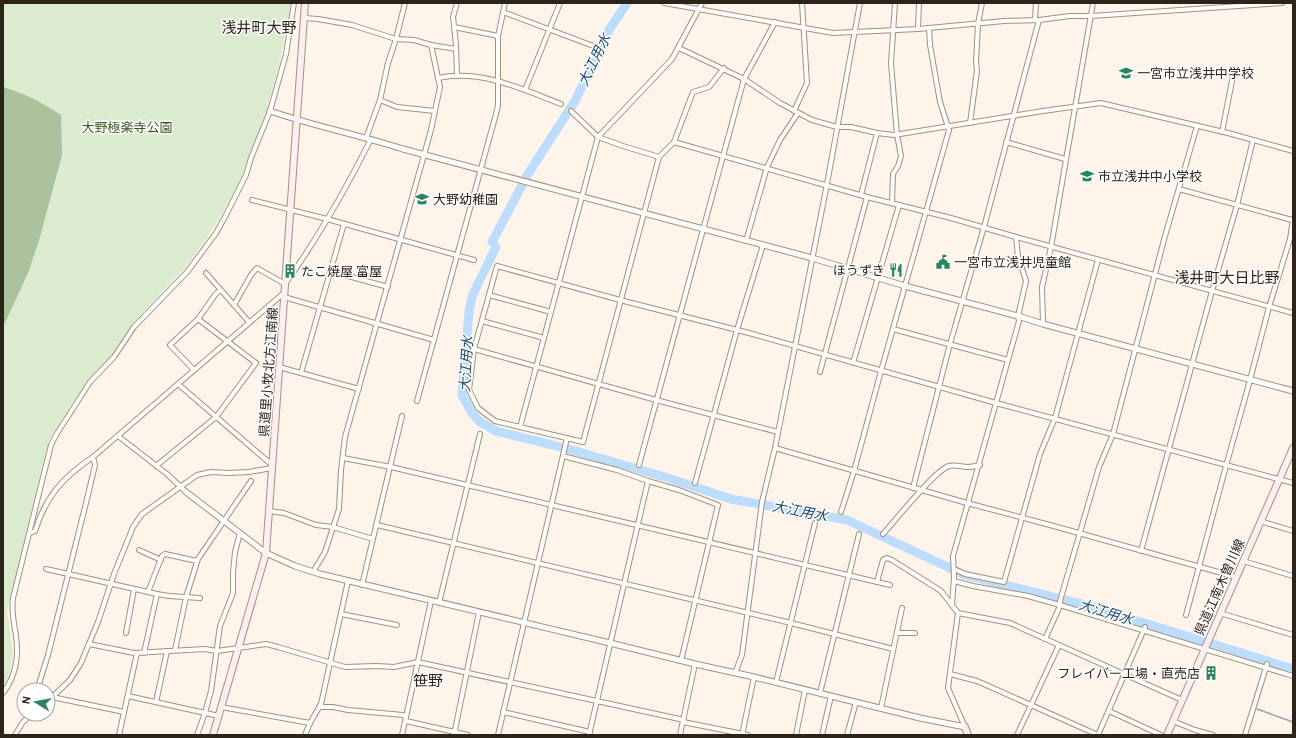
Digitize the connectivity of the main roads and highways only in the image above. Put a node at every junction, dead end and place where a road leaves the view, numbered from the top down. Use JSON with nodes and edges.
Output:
{"nodes":[{"id":1,"x":305,"y":3,"type":"edge"},
{"id":2,"x":1293,"y":448,"type":"edge"},
{"id":3,"x":965,"y":727,"type":"road end"},
{"id":4,"x":214,"y":735,"type":"edge"},
{"id":5,"x":968,"y":735,"type":"edge"},
{"id":6,"x":1167,"y":735,"type":"edge"}],
"edges":[{"from":1,"to":4,"type":"main road","name":"県道里小牧北方江南線"},
{"from":2,"to":6,"type":"main road","name":"県道江南木曽川線"},
{"from":3,"to":5,"type":"main road"}]}
